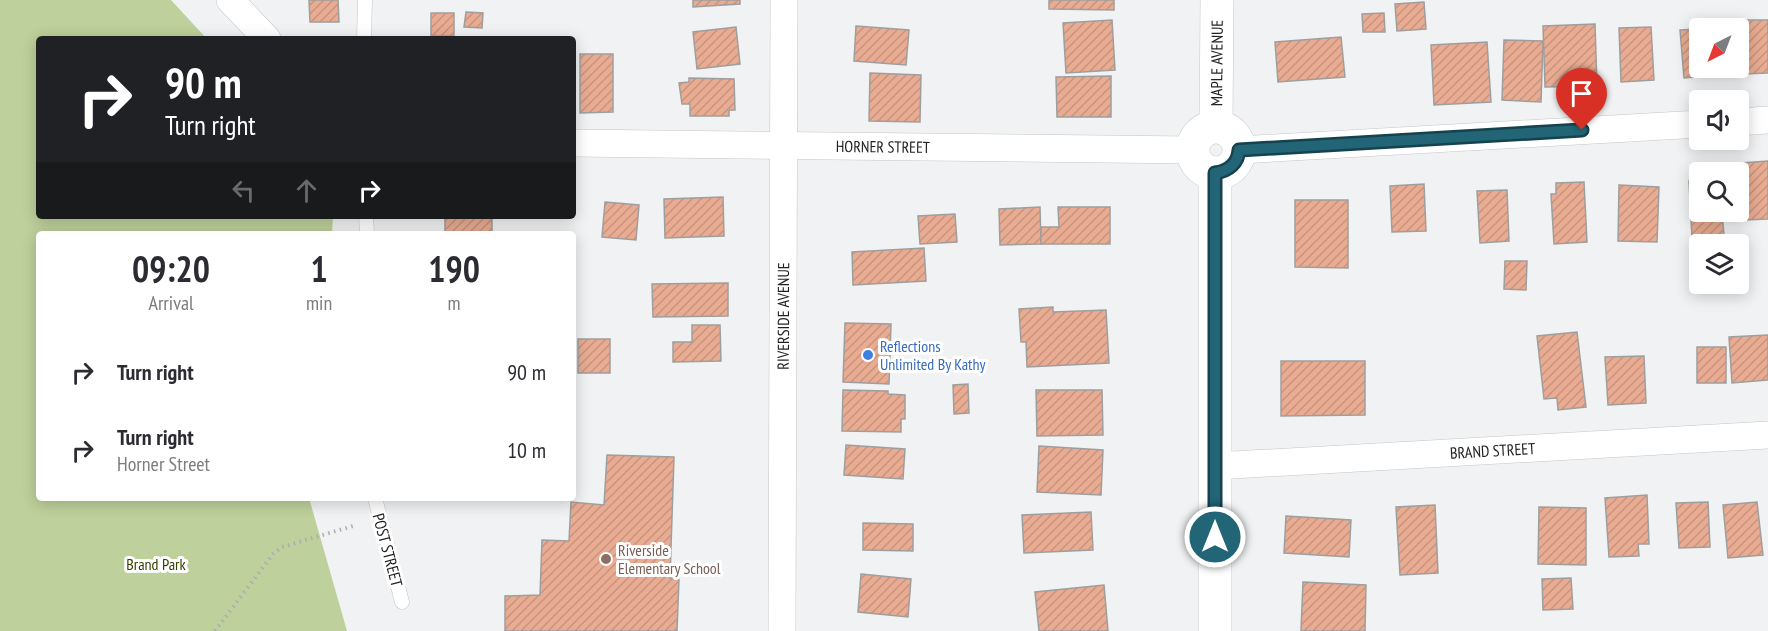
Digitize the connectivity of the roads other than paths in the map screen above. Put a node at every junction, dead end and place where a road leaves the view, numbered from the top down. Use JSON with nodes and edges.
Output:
{"nodes":[{"id":1,"x":230,"y":0,"type":"edge"},
{"id":2,"x":365,"y":0,"type":"edge"},
{"id":3,"x":783,"y":0,"type":"edge"},
{"id":4,"x":1217,"y":0,"type":"edge"},
{"id":5,"x":264,"y":36,"type":"edge"},
{"id":6,"x":364,"y":36,"type":"edge"},
{"id":7,"x":1768,"y":120,"type":"edge"},
{"id":8,"x":1749,"y":121,"type":"edge"},
{"id":9,"x":1689,"y":125,"type":"edge"},
{"id":10,"x":1216,"y":126,"type":"junction"},
{"id":11,"x":576,"y":143,"type":"edge"},
{"id":12,"x":783,"y":147,"type":"junction"},
{"id":13,"x":1193,"y":150,"type":"junction"},
{"id":14,"x":1239,"y":150,"type":"junction"},
{"id":15,"x":1215,"y":173,"type":"junction"},
{"id":16,"x":1768,"y":435,"type":"edge"},
{"id":17,"x":1215,"y":466,"type":"junction"},
{"id":18,"x":376,"y":501,"type":"edge"},
{"id":19,"x":402,"y":602,"type":"dead end"},
{"id":20,"x":782,"y":631,"type":"edge"},
{"id":21,"x":1215,"y":631,"type":"edge"}],
"edges":[{"from":1,"to":5,"type":"street"},
{"from":2,"to":6,"type":"lane"},
{"from":3,"to":12,"type":"street","name":"RIVERSIDE AVENUE"},
{"from":4,"to":10,"type":"main road","name":"MAPLE AVENUE"},
{"from":7,"to":8,"type":"street"},
{"from":9,"to":14,"type":"street"},
{"from":10,"to":13,"type":"main road"},
{"from":10,"to":14,"type":"main road"},
{"from":11,"to":12,"type":"street","name":"HORNER STREET"},
{"from":12,"to":13,"type":"street","name":"HORNER STREET"},
{"from":12,"to":20,"type":"street","name":"RIVERSIDE AVENUE"},
{"from":13,"to":15,"type":"main road"},
{"from":14,"to":15,"type":"main road"},
{"from":15,"to":17,"type":"main road"},
{"from":16,"to":17,"type":"street","name":"BRAND STREET"},
{"from":17,"to":21,"type":"main road"},
{"from":18,"to":19,"type":"lane","name":"POST STREET"}]}
